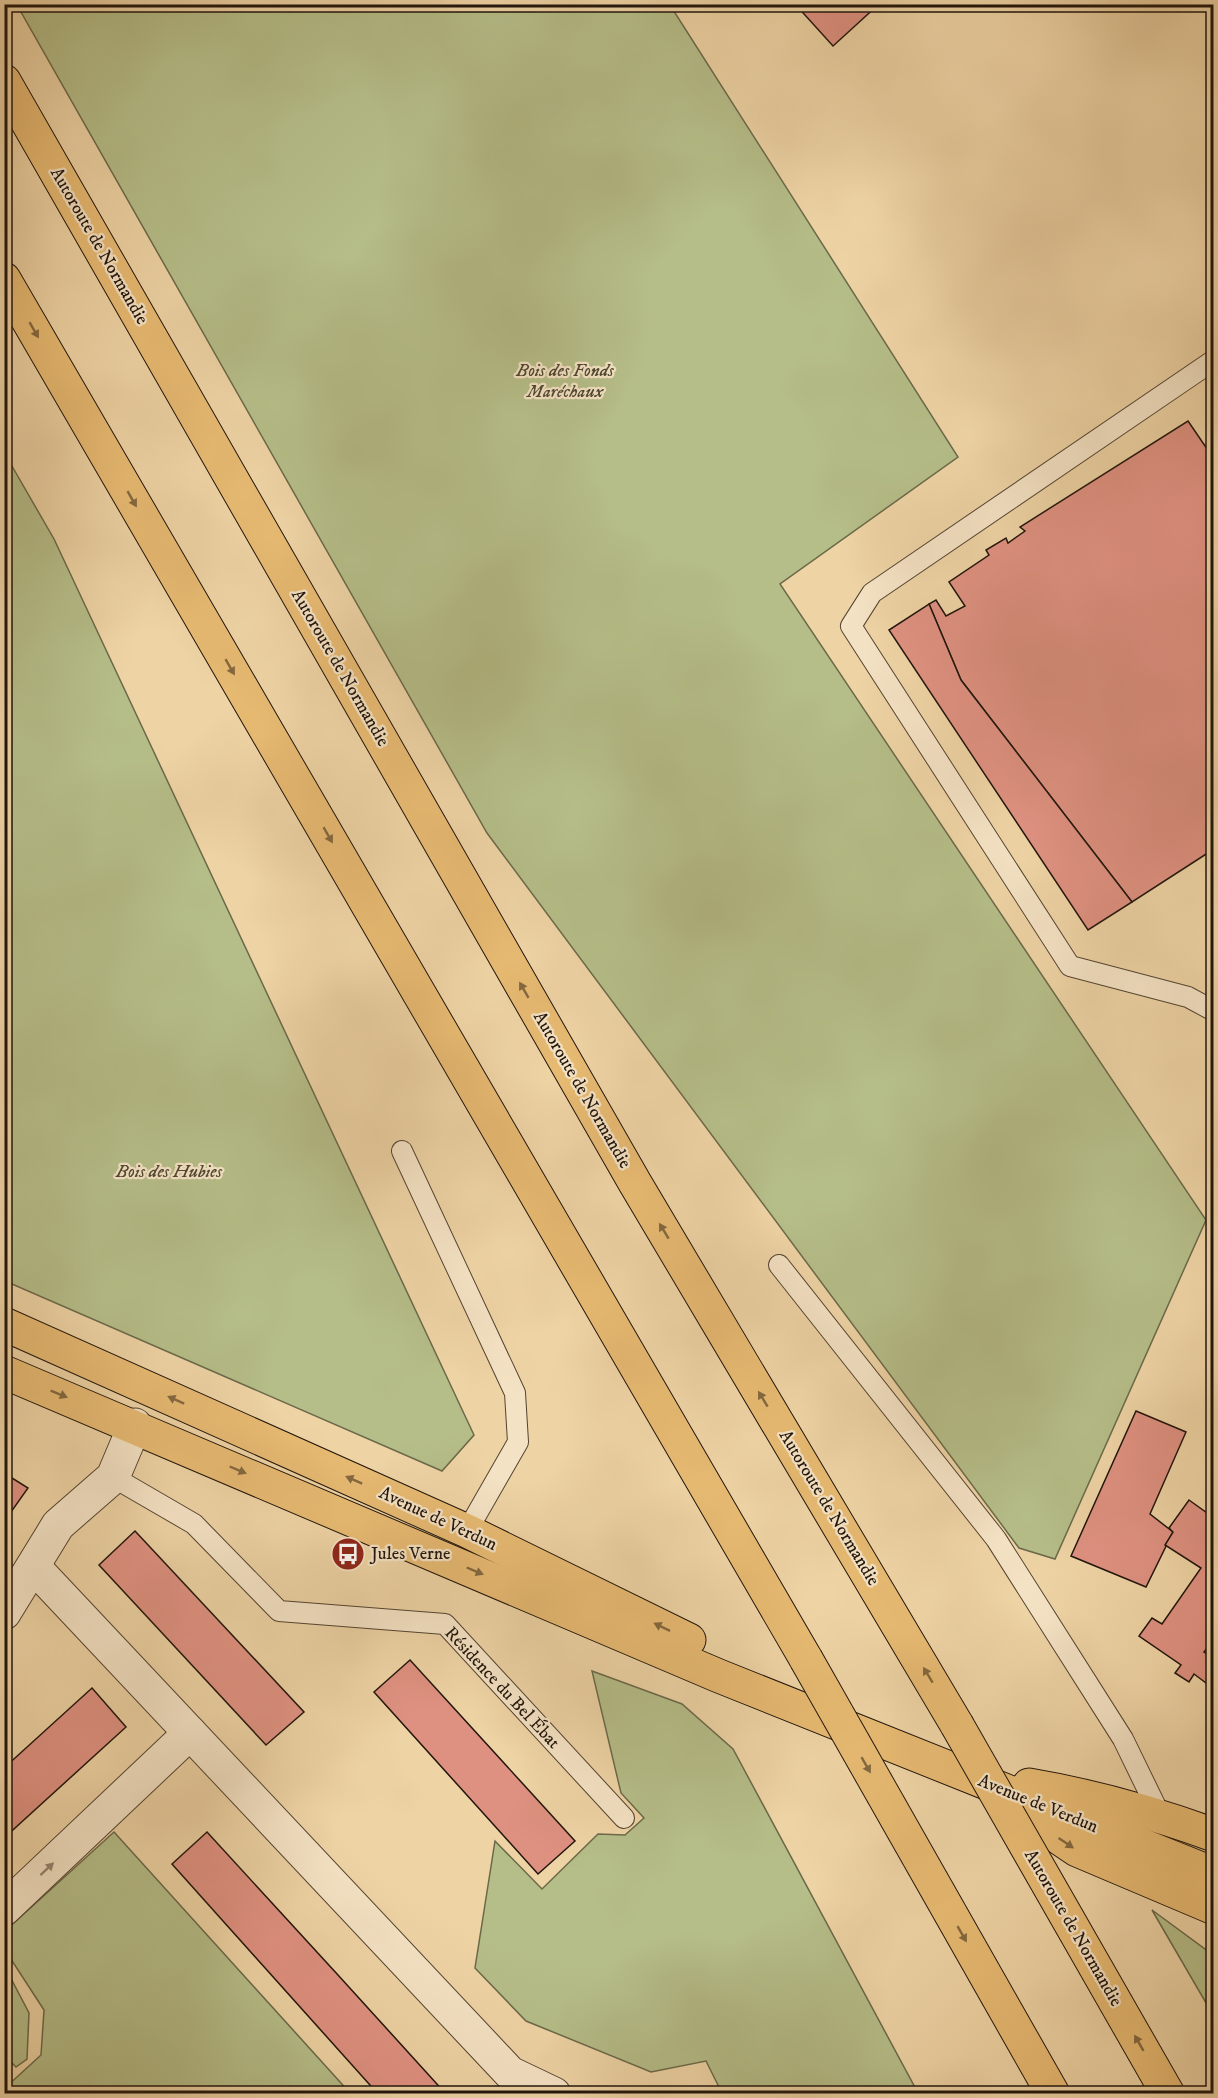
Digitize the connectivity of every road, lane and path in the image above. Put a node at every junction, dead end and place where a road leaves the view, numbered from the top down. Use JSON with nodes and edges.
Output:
{"nodes":[{"id":1,"x":4,"y":81,"type":"edge"},
{"id":2,"x":4,"y":279,"type":"edge"},
{"id":3,"x":1214,"y":360,"type":"edge"},
{"id":4,"x":1214,"y":1011,"type":"edge"},
{"id":5,"x":402,"y":1151,"type":"dead end"},
{"id":6,"x":779,"y":1265,"type":"dead end"},
{"id":7,"x":4,"y":1324,"type":"edge"},
{"id":8,"x":4,"y":1372,"type":"edge"},
{"id":9,"x":135,"y":1425,"type":"junction"},
{"id":10,"x":113,"y":1477,"type":"junction"},
{"id":11,"x":467,"y":1531,"type":"junction"},
{"id":12,"x":34,"y":1568,"type":"junction"},
{"id":13,"x":4,"y":1613,"type":"edge"},
{"id":14,"x":190,"y":1733,"type":"junction"},
{"id":15,"x":862,"y":1733,"type":"junction"},
{"id":16,"x":965,"y":1774,"type":"junction"},
{"id":17,"x":1160,"y":1815,"type":"junction"},
{"id":18,"x":624,"y":1818,"type":"dead end"},
{"id":19,"x":1214,"y":1835,"type":"edge"},
{"id":20,"x":1212,"y":1900,"type":"edge"},
{"id":21,"x":4,"y":1909,"type":"edge"},
{"id":22,"x":554,"y":2094,"type":"edge"},
{"id":23,"x":1053,"y":2094,"type":"edge"},
{"id":24,"x":1168,"y":2094,"type":"edge"}],
"edges":[{"from":24,"to":1,"type":"main road","name":"Autoroute de Normandie","one_way":true,"bridge":true},
{"from":2,"to":23,"type":"main road","one_way":true,"bridge":true},
{"from":3,"to":4,"type":"lane"},
{"from":5,"to":11,"type":"lane"},
{"from":6,"to":17,"type":"lane"},
{"from":11,"to":7,"type":"main road","name":"Avenue de Verdun","one_way":true},
{"from":8,"to":9,"type":"main road","name":"Avenue de Verdun","one_way":true},
{"from":9,"to":10,"type":"street"},
{"from":9,"to":15,"type":"main road","name":"Avenue de Verdun","one_way":true},
{"from":10,"to":12,"type":"street"},
{"from":10,"to":18,"type":"lane","name":"Résidence du Bel Ébat"},
{"from":15,"to":11,"type":"main road","name":"Avenue de Verdun","one_way":true},
{"from":12,"to":13,"type":"street"},
{"from":12,"to":14,"type":"street"},
{"from":21,"to":14,"type":"street","one_way":true},
{"from":14,"to":22,"type":"street"},
{"from":15,"to":16,"type":"main road","name":"Avenue de Verdun"},
{"from":16,"to":17,"type":"main road"},
{"from":16,"to":20,"type":"main road","name":"Avenue de Verdun"},
{"from":17,"to":19,"type":"main road"}]}
